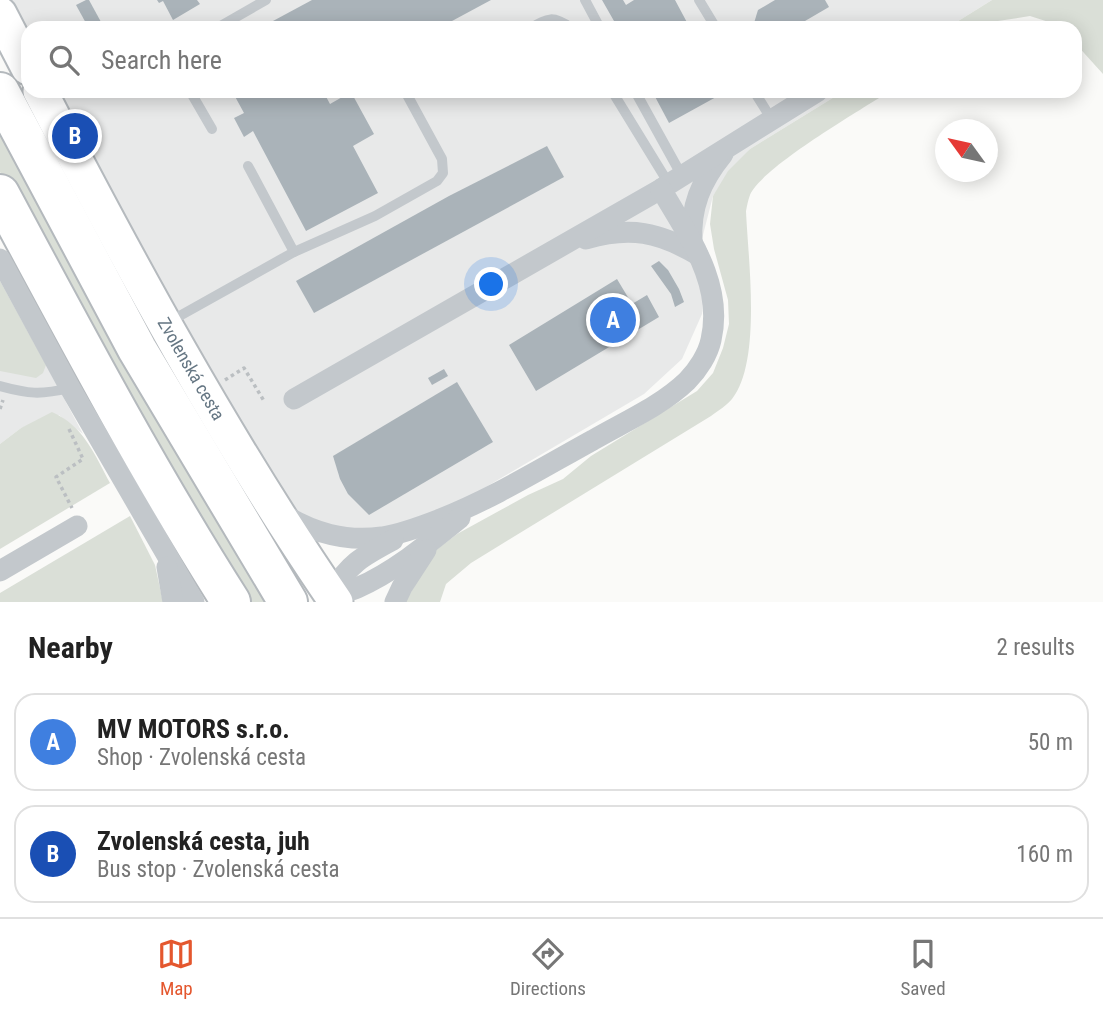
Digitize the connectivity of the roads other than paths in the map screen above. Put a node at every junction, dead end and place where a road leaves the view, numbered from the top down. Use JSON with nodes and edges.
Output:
{"nodes":[{"id":1,"x":266,"y":0,"type":"edge"},
{"id":2,"x":585,"y":0,"type":"edge"},
{"id":3,"x":699,"y":0,"type":"edge"},
{"id":4,"x":0,"y":14,"type":"edge"},
{"id":5,"x":229,"y":21,"type":"edge"},
{"id":6,"x":543,"y":21,"type":"edge"},
{"id":7,"x":560,"y":21,"type":"edge"},
{"id":8,"x":596,"y":21,"type":"edge"},
{"id":9,"x":712,"y":21,"type":"edge"},
{"id":10,"x":21,"y":49,"type":"edge"},
{"id":11,"x":0,"y":92,"type":"edge"},
{"id":12,"x":50,"y":98,"type":"edge"},
{"id":13,"x":194,"y":98,"type":"edge"},
{"id":14,"x":409,"y":98,"type":"edge"},
{"id":15,"x":616,"y":98,"type":"edge"},
{"id":16,"x":638,"y":98,"type":"edge"},
{"id":17,"x":758,"y":98,"type":"edge"},
{"id":18,"x":807,"y":98,"type":"edge"},
{"id":19,"x":772,"y":120,"type":"junction"},
{"id":20,"x":212,"y":129,"type":"dead end"},
{"id":21,"x":736,"y":142,"type":"junction"},
{"id":22,"x":248,"y":166,"type":"dead end"},
{"id":23,"x":671,"y":183,"type":"junction"},
{"id":24,"x":0,"y":194,"type":"edge"},
{"id":25,"x":557,"y":247,"type":"junction"},
{"id":26,"x":695,"y":248,"type":"junction"},
{"id":27,"x":294,"y":251,"type":"junction"},
{"id":28,"x":0,"y":259,"type":"edge"},
{"id":29,"x":165,"y":324,"type":"junction"},
{"id":30,"x":0,"y":386,"type":"edge"},
{"id":31,"x":70,"y":388,"type":"junction"},
{"id":32,"x":293,"y":399,"type":"dead end"},
{"id":33,"x":274,"y":508,"type":"junction"},
{"id":34,"x":76,"y":519,"type":"road end"},
{"id":35,"x":428,"y":532,"type":"junction"},
{"id":36,"x":162,"y":548,"type":"junction"},
{"id":37,"x":0,"y":571,"type":"edge"},
{"id":38,"x":333,"y":598,"type":"edge"},
{"id":39,"x":173,"y":602,"type":"edge"},
{"id":40,"x":194,"y":602,"type":"edge"},
{"id":41,"x":231,"y":602,"type":"edge"},
{"id":42,"x":288,"y":602,"type":"edge"},
{"id":43,"x":395,"y":602,"type":"edge"}],
"edges":[{"from":1,"to":5,"type":"lane"},
{"from":2,"to":8,"type":"lane"},
{"from":3,"to":9,"type":"lane"},
{"from":4,"to":10,"type":"main road","name":"Zvolenská cesta"},
{"from":6,"to":7,"type":"lane"},
{"from":11,"to":42,"type":"highway"},
{"from":12,"to":29,"type":"main road","name":"Zvolenská cesta"},
{"from":13,"to":20,"type":"lane"},
{"from":14,"to":27,"type":"lane"},
{"from":15,"to":23,"type":"lane"},
{"from":16,"to":23,"type":"lane"},
{"from":17,"to":19,"type":"lane"},
{"from":18,"to":19,"type":"street","name":"Zvolenská cesta"},
{"from":19,"to":21,"type":"street","name":"Zvolenská cesta"},
{"from":21,"to":23,"type":"street","name":"Zvolenská cesta"},
{"from":21,"to":26,"type":"street","name":"Zvolenská cesta"},
{"from":22,"to":27,"type":"lane"},
{"from":23,"to":25,"type":"street","name":"Zvolenská cesta"},
{"from":23,"to":26,"type":"street","name":"Zvolenská cesta"},
{"from":24,"to":41,"type":"highway"},
{"from":25,"to":26,"type":"street","name":"Zvolenská cesta"},
{"from":25,"to":32,"type":"street","name":"Zvolenská cesta"},
{"from":26,"to":35,"type":"street","name":"Zvolenská cesta"},
{"from":27,"to":29,"type":"lane"},
{"from":28,"to":31,"type":"street"},
{"from":29,"to":33,"type":"main road","name":"Zvolenská cesta"},
{"from":30,"to":31,"type":"lane"},
{"from":31,"to":36,"type":"street"},
{"from":33,"to":35,"type":"street","name":"Zvolenská cesta"},
{"from":33,"to":38,"type":"main road"},
{"from":34,"to":37,"type":"street"},
{"from":35,"to":38,"type":"street","name":"Zvolenská cesta"},
{"from":35,"to":43,"type":"street","name":"Zvolenská cesta"},
{"from":36,"to":39,"type":"street"},
{"from":36,"to":40,"type":"street"}]}
